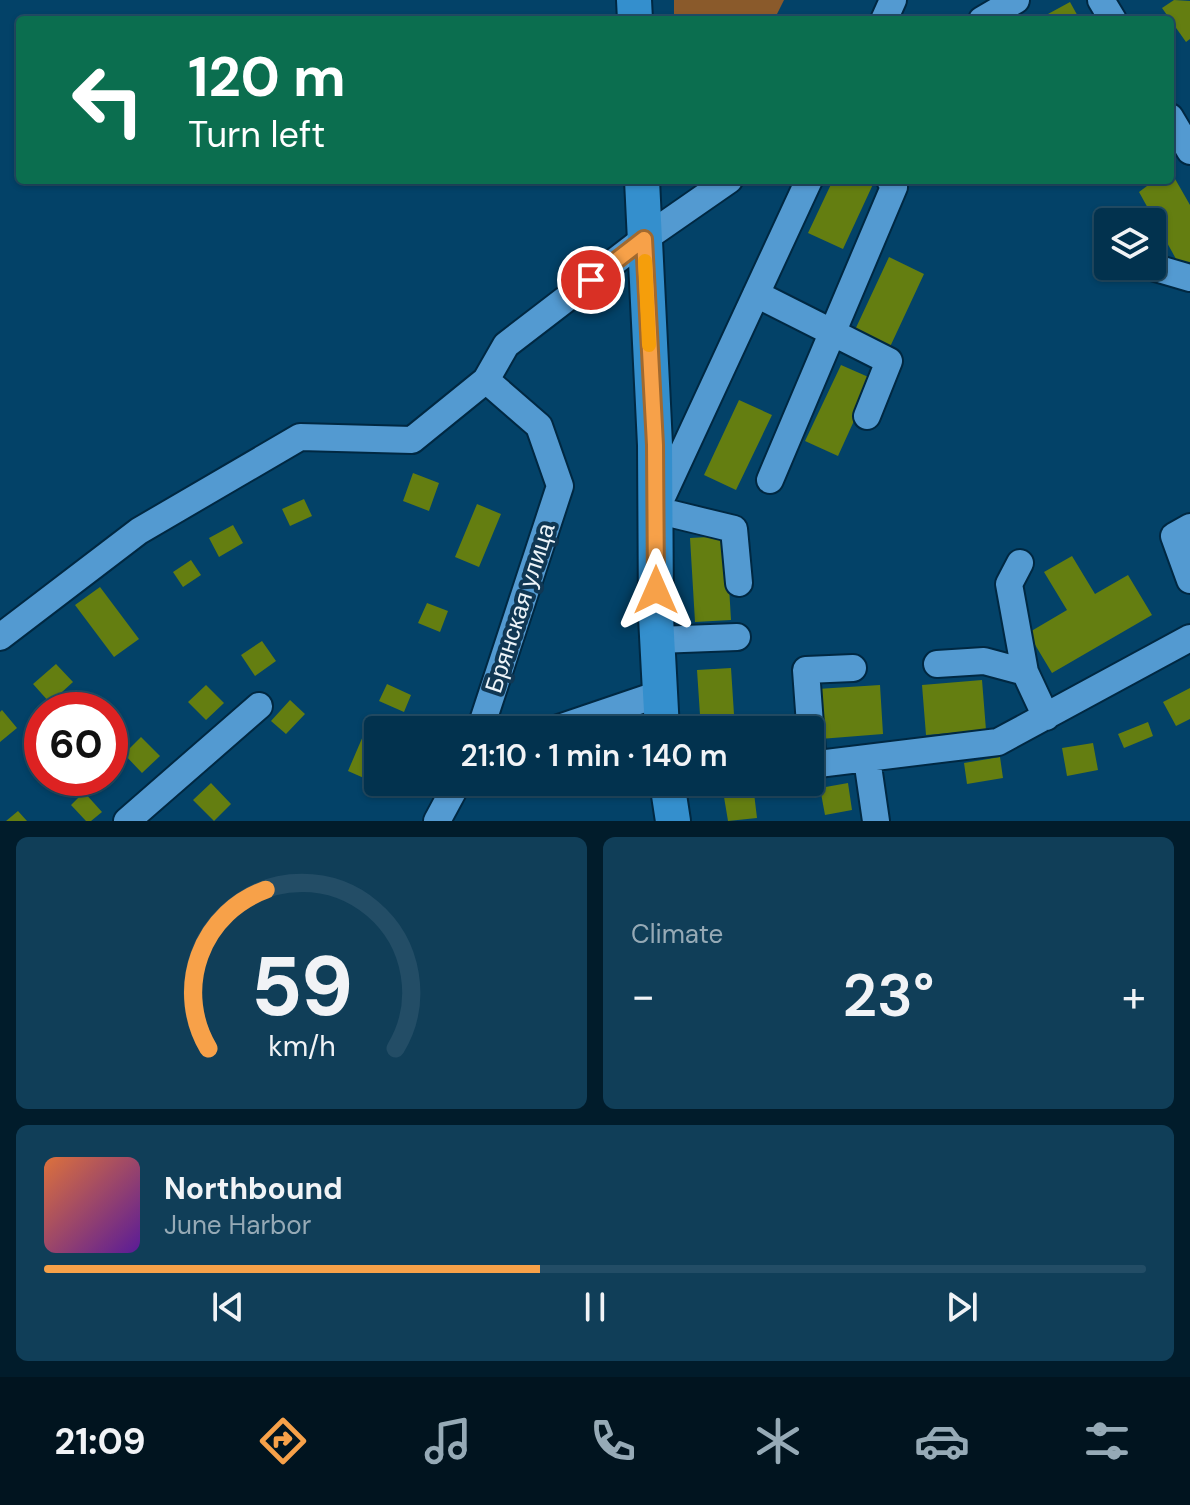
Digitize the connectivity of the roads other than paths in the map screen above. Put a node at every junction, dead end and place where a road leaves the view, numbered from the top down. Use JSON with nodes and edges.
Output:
{"nodes":[{"id":1,"x":1016,"y":0,"type":"edge"},
{"id":2,"x":989,"y":16,"type":"edge"},
{"id":3,"x":642,"y":184,"type":"edge"},
{"id":4,"x":723,"y":184,"type":"edge"},
{"id":5,"x":807,"y":184,"type":"edge"},
{"id":6,"x":892,"y":184,"type":"edge"},
{"id":7,"x":644,"y":239,"type":"junction"},
{"id":8,"x":1166,"y":271,"type":"edge"},
{"id":9,"x":1190,"y":278,"type":"edge"},
{"id":10,"x":756,"y":294,"type":"junction"},
{"id":11,"x":832,"y":333,"type":"junction"},
{"id":12,"x":486,"y":380,"type":"junction"},
{"id":13,"x":867,"y":416,"type":"dead end"},
{"id":14,"x":770,"y":480,"type":"dead end"},
{"id":15,"x":656,"y":510,"type":"junction"},
{"id":16,"x":1190,"y":527,"type":"edge"},
{"id":17,"x":1020,"y":563,"type":"dead end"},
{"id":18,"x":1190,"y":580,"type":"edge"},
{"id":19,"x":739,"y":583,"type":"dead end"},
{"id":20,"x":0,"y":637,"type":"edge"},
{"id":21,"x":737,"y":637,"type":"dead end"},
{"id":22,"x":1190,"y":638,"type":"edge"},
{"id":23,"x":657,"y":640,"type":"junction"},
{"id":24,"x":937,"y":664,"type":"dead end"},
{"id":25,"x":853,"y":668,"type":"dead end"},
{"id":26,"x":1025,"y":672,"type":"junction"},
{"id":27,"x":659,"y":694,"type":"junction"},
{"id":28,"x":259,"y":706,"type":"dead end"},
{"id":29,"x":485,"y":716,"type":"edge"},
{"id":30,"x":594,"y":716,"type":"edge"},
{"id":31,"x":661,"y":716,"type":"edge"},
{"id":32,"x":809,"y":716,"type":"edge"},
{"id":33,"x":1046,"y":717,"type":"junction"},
{"id":34,"x":867,"y":759,"type":"junction"},
{"id":35,"x":824,"y":764,"type":"edge"},
{"id":36,"x":450,"y":796,"type":"edge"},
{"id":37,"x":669,"y":796,"type":"edge"},
{"id":38,"x":127,"y":821,"type":"edge"},
{"id":39,"x":437,"y":821,"type":"edge"},
{"id":40,"x":673,"y":821,"type":"edge"},
{"id":41,"x":876,"y":821,"type":"edge"}],
"edges":[{"from":1,"to":2,"type":"street"},
{"from":3,"to":7,"type":"main road"},
{"from":4,"to":7,"type":"street"},
{"from":5,"to":10,"type":"street"},
{"from":6,"to":11,"type":"street"},
{"from":7,"to":12,"type":"street"},
{"from":7,"to":15,"type":"main road"},
{"from":8,"to":9,"type":"street"},
{"from":10,"to":11,"type":"street"},
{"from":10,"to":15,"type":"street"},
{"from":11,"to":13,"type":"street"},
{"from":11,"to":14,"type":"street"},
{"from":12,"to":20,"type":"street"},
{"from":12,"to":29,"type":"street","name":"Брянская улица"},
{"from":15,"to":19,"type":"street"},
{"from":15,"to":23,"type":"main road"},
{"from":16,"to":18,"type":"street"},
{"from":17,"to":26,"type":"street"},
{"from":21,"to":23,"type":"street"},
{"from":22,"to":33,"type":"street"},
{"from":23,"to":27,"type":"main road"},
{"from":24,"to":26,"type":"street"},
{"from":25,"to":32,"type":"street"},
{"from":26,"to":33,"type":"street"},
{"from":27,"to":30,"type":"street"},
{"from":27,"to":31,"type":"main road"},
{"from":28,"to":38,"type":"street"},
{"from":33,"to":34,"type":"street"},
{"from":34,"to":35,"type":"street"},
{"from":34,"to":41,"type":"street"},
{"from":36,"to":39,"type":"street"},
{"from":37,"to":40,"type":"main road"}]}
